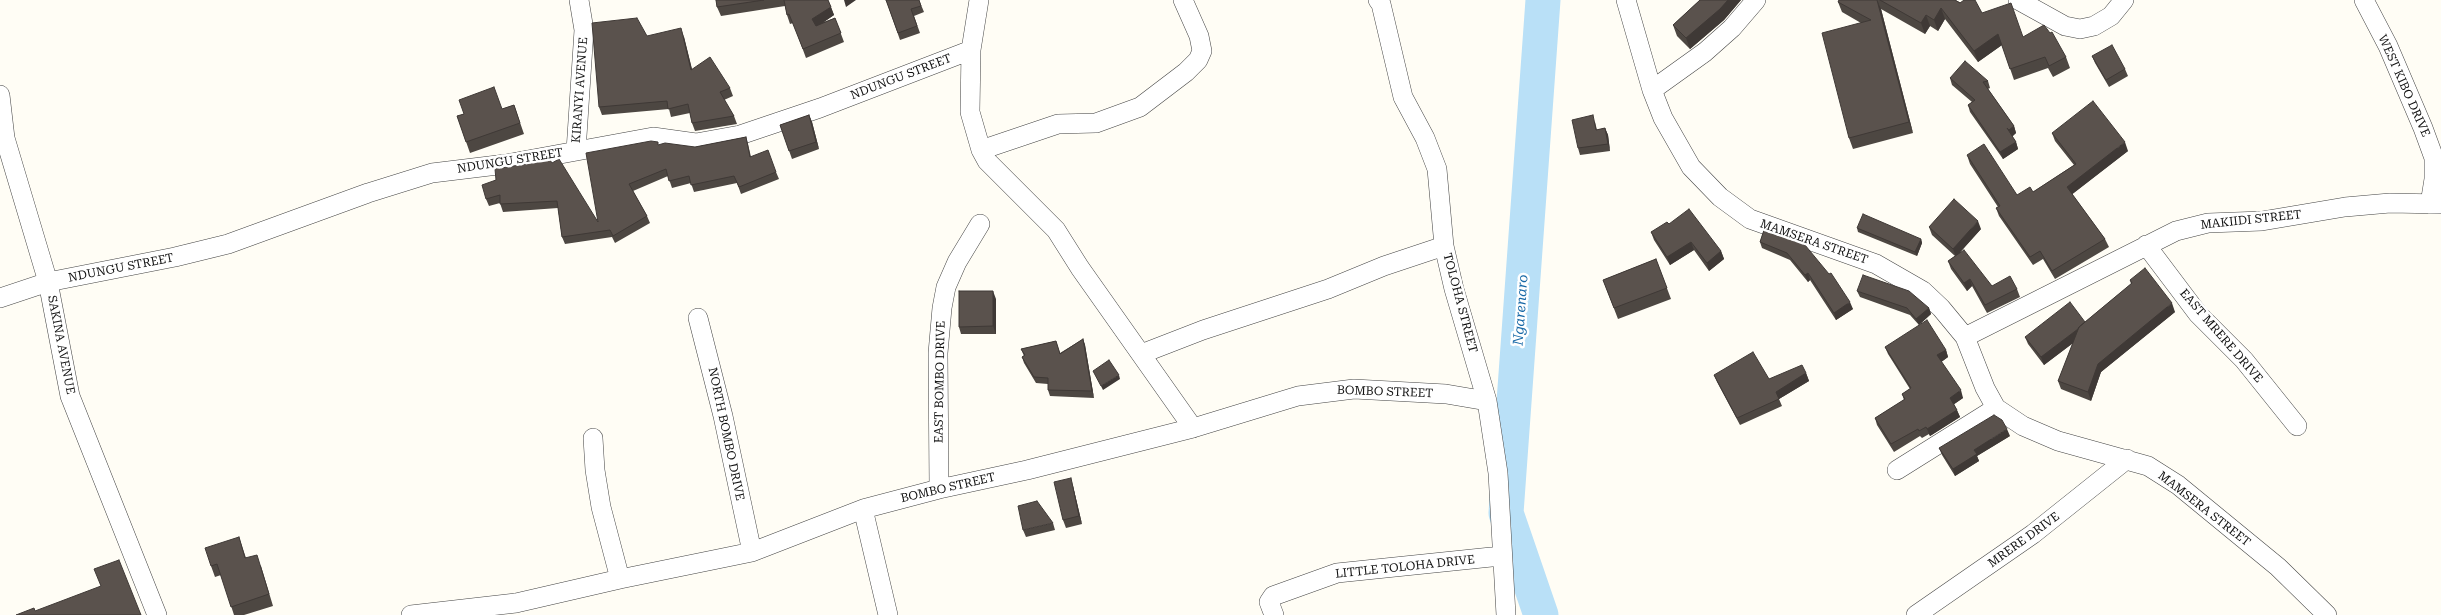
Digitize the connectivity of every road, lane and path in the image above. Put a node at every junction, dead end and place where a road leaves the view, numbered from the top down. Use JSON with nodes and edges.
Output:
{"nodes":[{"id":1,"x":579,"y":0,"type":"edge"},
{"id":2,"x":979,"y":0,"type":"edge"},
{"id":3,"x":1183,"y":0,"type":"edge"},
{"id":4,"x":1378,"y":0,"type":"edge"},
{"id":5,"x":1626,"y":0,"type":"edge"},
{"id":6,"x":1756,"y":0,"type":"edge"},
{"id":7,"x":2018,"y":0,"type":"edge"},
{"id":8,"x":2124,"y":0,"type":"edge"},
{"id":9,"x":2364,"y":0,"type":"edge"},
{"id":10,"x":971,"y":50,"type":"junction"},
{"id":11,"x":1652,"y":90,"type":"junction"},
{"id":12,"x":0,"y":95,"type":"edge"},
{"id":13,"x":980,"y":150,"type":"junction"},
{"id":14,"x":576,"y":151,"type":"junction"},
{"id":15,"x":2436,"y":204,"type":"edge"},
{"id":16,"x":980,"y":224,"type":"dead end"},
{"id":17,"x":2146,"y":244,"type":"junction"},
{"id":18,"x":1444,"y":246,"type":"junction"},
{"id":19,"x":48,"y":282,"type":"junction"},
{"id":20,"x":0,"y":298,"type":"edge"},
{"id":21,"x":698,"y":318,"type":"dead end"},
{"id":22,"x":1965,"y":337,"type":"junction"},
{"id":23,"x":1141,"y":354,"type":"junction"},
{"id":24,"x":1487,"y":401,"type":"junction"},
{"id":25,"x":1996,"y":408,"type":"junction"},
{"id":26,"x":2297,"y":426,"type":"dead end"},
{"id":27,"x":1193,"y":428,"type":"junction"},
{"id":28,"x":593,"y":438,"type":"dead end"},
{"id":29,"x":2127,"y":459,"type":"junction"},
{"id":30,"x":1897,"y":470,"type":"dead end"},
{"id":31,"x":939,"y":489,"type":"junction"},
{"id":32,"x":863,"y":509,"type":"junction"},
{"id":33,"x":752,"y":552,"type":"junction"},
{"id":34,"x":1501,"y":556,"type":"junction"},
{"id":35,"x":620,"y":579,"type":"junction"},
{"id":36,"x":157,"y":615,"type":"edge"},
{"id":37,"x":411,"y":615,"type":"edge"},
{"id":38,"x":888,"y":615,"type":"edge"},
{"id":39,"x":1274,"y":615,"type":"edge"},
{"id":40,"x":1506,"y":615,"type":"edge"},
{"id":41,"x":1916,"y":615,"type":"edge"},
{"id":42,"x":2327,"y":615,"type":"edge"}],
"edges":[{"from":1,"to":14,"type":"street","name":"KIRANYI AVENUE"},
{"from":2,"to":10,"type":"street"},
{"from":3,"to":13,"type":"street"},
{"from":4,"to":18,"type":"street","name":"TOLOHA STREET"},
{"from":5,"to":11,"type":"street","name":"MAMSERA STREET"},
{"from":6,"to":11,"type":"street"},
{"from":7,"to":8,"type":"street"},
{"from":9,"to":15,"type":"street","name":"WEST KIBO DRIVE"},
{"from":10,"to":13,"type":"street"},
{"from":10,"to":14,"type":"street","name":"NDUNGU STREET"},
{"from":11,"to":22,"type":"street","name":"MAMSERA STREET"},
{"from":12,"to":19,"type":"street","name":"SAKINA AVENUE"},
{"from":13,"to":23,"type":"street"},
{"from":14,"to":19,"type":"street","name":"NDUNGU STREET"},
{"from":15,"to":17,"type":"street","name":"MAKIIDI STREET"},
{"from":16,"to":31,"type":"street","name":"EAST BOMBO DRIVE"},
{"from":17,"to":22,"type":"street","name":"MAKIIDI STREET"},
{"from":17,"to":26,"type":"street","name":"EAST MRERE DRIVE"},
{"from":18,"to":23,"type":"street"},
{"from":18,"to":24,"type":"street","name":"TOLOHA STREET"},
{"from":19,"to":20,"type":"street","name":"NDUNGU STREET"},
{"from":19,"to":36,"type":"street","name":"SAKINA AVENUE"},
{"from":21,"to":33,"type":"street","name":"NORTH BOMBO DRIVE"},
{"from":22,"to":25,"type":"street","name":"MAMSERA STREET"},
{"from":23,"to":27,"type":"street"},
{"from":24,"to":27,"type":"street","name":"BOMBO STREET"},
{"from":24,"to":34,"type":"street","name":"TOLOHA STREET"},
{"from":25,"to":29,"type":"street","name":"MAMSERA STREET"},
{"from":25,"to":30,"type":"street"},
{"from":27,"to":31,"type":"street","name":"BOMBO STREET"},
{"from":28,"to":35,"type":"street"},
{"from":29,"to":41,"type":"street","name":"MRERE DRIVE"},
{"from":29,"to":42,"type":"street","name":"MAMSERA STREET"},
{"from":31,"to":32,"type":"street","name":"BOMBO STREET"},
{"from":32,"to":33,"type":"street","name":"BOMBO STREET"},
{"from":32,"to":38,"type":"street"},
{"from":33,"to":35,"type":"street","name":"BOMBO STREET"},
{"from":34,"to":39,"type":"street","name":"LITTLE TOLOHA DRIVE"},
{"from":34,"to":40,"type":"street","name":"TOLOHA STREET"},
{"from":35,"to":37,"type":"street","name":"BOMBO STREET"}]}
